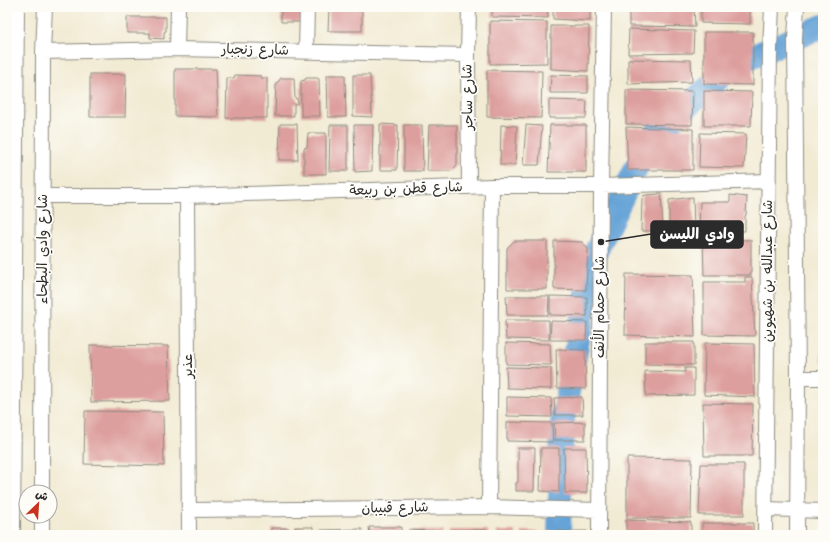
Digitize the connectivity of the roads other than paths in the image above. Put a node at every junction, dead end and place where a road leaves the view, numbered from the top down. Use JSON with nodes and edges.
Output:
{"nodes":[{"id":1,"x":17,"y":7,"type":"edge"},
{"id":2,"x":45,"y":7,"type":"edge"},
{"id":3,"x":178,"y":7,"type":"edge"},
{"id":4,"x":307,"y":7,"type":"edge"},
{"id":5,"x":469,"y":7,"type":"edge"},
{"id":6,"x":604,"y":7,"type":"edge"},
{"id":7,"x":772,"y":7,"type":"edge"},
{"id":8,"x":797,"y":7,"type":"edge"},
{"id":9,"x":177,"y":49,"type":"junction"},
{"id":10,"x":306,"y":51,"type":"junction"},
{"id":11,"x":43,"y":52,"type":"junction"},
{"id":12,"x":468,"y":55,"type":"junction"},
{"id":13,"x":769,"y":181,"type":"junction"},
{"id":14,"x":492,"y":186,"type":"junction"},
{"id":15,"x":601,"y":186,"type":"junction"},
{"id":16,"x":469,"y":187,"type":"junction"},
{"id":17,"x":42,"y":196,"type":"junction"},
{"id":18,"x":187,"y":196,"type":"junction"},
{"id":19,"x":11,"y":376,"type":"edge"},
{"id":20,"x":798,"y":378,"type":"junction"},
{"id":21,"x":823,"y":378,"type":"edge"},
{"id":22,"x":42,"y":484,"type":"edge"},
{"id":23,"x":10,"y":506,"type":"edge"},
{"id":24,"x":489,"y":508,"type":"junction"},
{"id":25,"x":766,"y":509,"type":"junction"},
{"id":26,"x":190,"y":510,"type":"junction"},
{"id":27,"x":599,"y":510,"type":"junction"},
{"id":28,"x":797,"y":511,"type":"junction"},
{"id":29,"x":823,"y":511,"type":"edge"},
{"id":30,"x":42,"y":524,"type":"edge"},
{"id":31,"x":13,"y":535,"type":"edge"},
{"id":32,"x":42,"y":535,"type":"edge"},
{"id":33,"x":189,"y":535,"type":"edge"},
{"id":34,"x":599,"y":535,"type":"edge"},
{"id":35,"x":765,"y":535,"type":"edge"},
{"id":36,"x":796,"y":535,"type":"edge"}],
"edges":[{"from":1,"to":19,"type":"street","name":"شارع وادي البطحاء"},
{"from":2,"to":11,"type":"street","name":"شارع وادي البطحاء"},
{"from":3,"to":9,"type":"street"},
{"from":4,"to":10,"type":"street"},
{"from":5,"to":12,"type":"street","name":"شارع ساجر"},
{"from":6,"to":15,"type":"street","name":"شارع حمام الأنف"},
{"from":7,"to":13,"type":"street","name":"شارع عبدالله بن شهيوين"},
{"from":8,"to":20,"type":"street","name":"شارع عبدالله بن شهيوين"},
{"from":9,"to":10,"type":"street","name":"شارع زنجبار"},
{"from":9,"to":11,"type":"street","name":"شارع زنجبار"},
{"from":10,"to":12,"type":"street","name":"شارع زنجبار"},
{"from":11,"to":17,"type":"street","name":"شارع وادي البطحاء"},
{"from":12,"to":16,"type":"street","name":"شارع ساجر"},
{"from":13,"to":15,"type":"street","name":"شارع قطن بن ربيعة"},
{"from":13,"to":25,"type":"street","name":"شارع عبدالله بن شهيوين"},
{"from":14,"to":15,"type":"street","name":"شارع قطن بن ربيعة"},
{"from":14,"to":16,"type":"street","name":"شارع قطن بن ربيعة"},
{"from":14,"to":24,"type":"street"},
{"from":15,"to":27,"type":"street","name":"شارع حمام الأنف"},
{"from":16,"to":18,"type":"street","name":"شارع قطن بن ربيعة"},
{"from":17,"to":18,"type":"street","name":"شارع قطن بن ربيعة"},
{"from":17,"to":22,"type":"street","name":"شارع وادي البطحاء"},
{"from":18,"to":26,"type":"street","name":"عذير"},
{"from":19,"to":23,"type":"street","name":"شارع وادي البطحاء"},
{"from":20,"to":21,"type":"street"},
{"from":20,"to":28,"type":"street","name":"شارع عبدالله بن شهيوين"},
{"from":23,"to":31,"type":"street","name":"شارع وادي البطحاء"},
{"from":24,"to":26,"type":"street","name":"شارع قبيبان"},
{"from":24,"to":27,"type":"street","name":"شارع قبيبان"},
{"from":25,"to":28,"type":"street"},
{"from":25,"to":35,"type":"street","name":"شارع عبدالله بن شهيوين"},
{"from":26,"to":33,"type":"street","name":"عذير"},
{"from":27,"to":34,"type":"street","name":"شارع حمام الأنف"},
{"from":28,"to":29,"type":"street"},
{"from":28,"to":36,"type":"street","name":"شارع عبدالله بن شهيوين"},
{"from":30,"to":32,"type":"street"}]}
